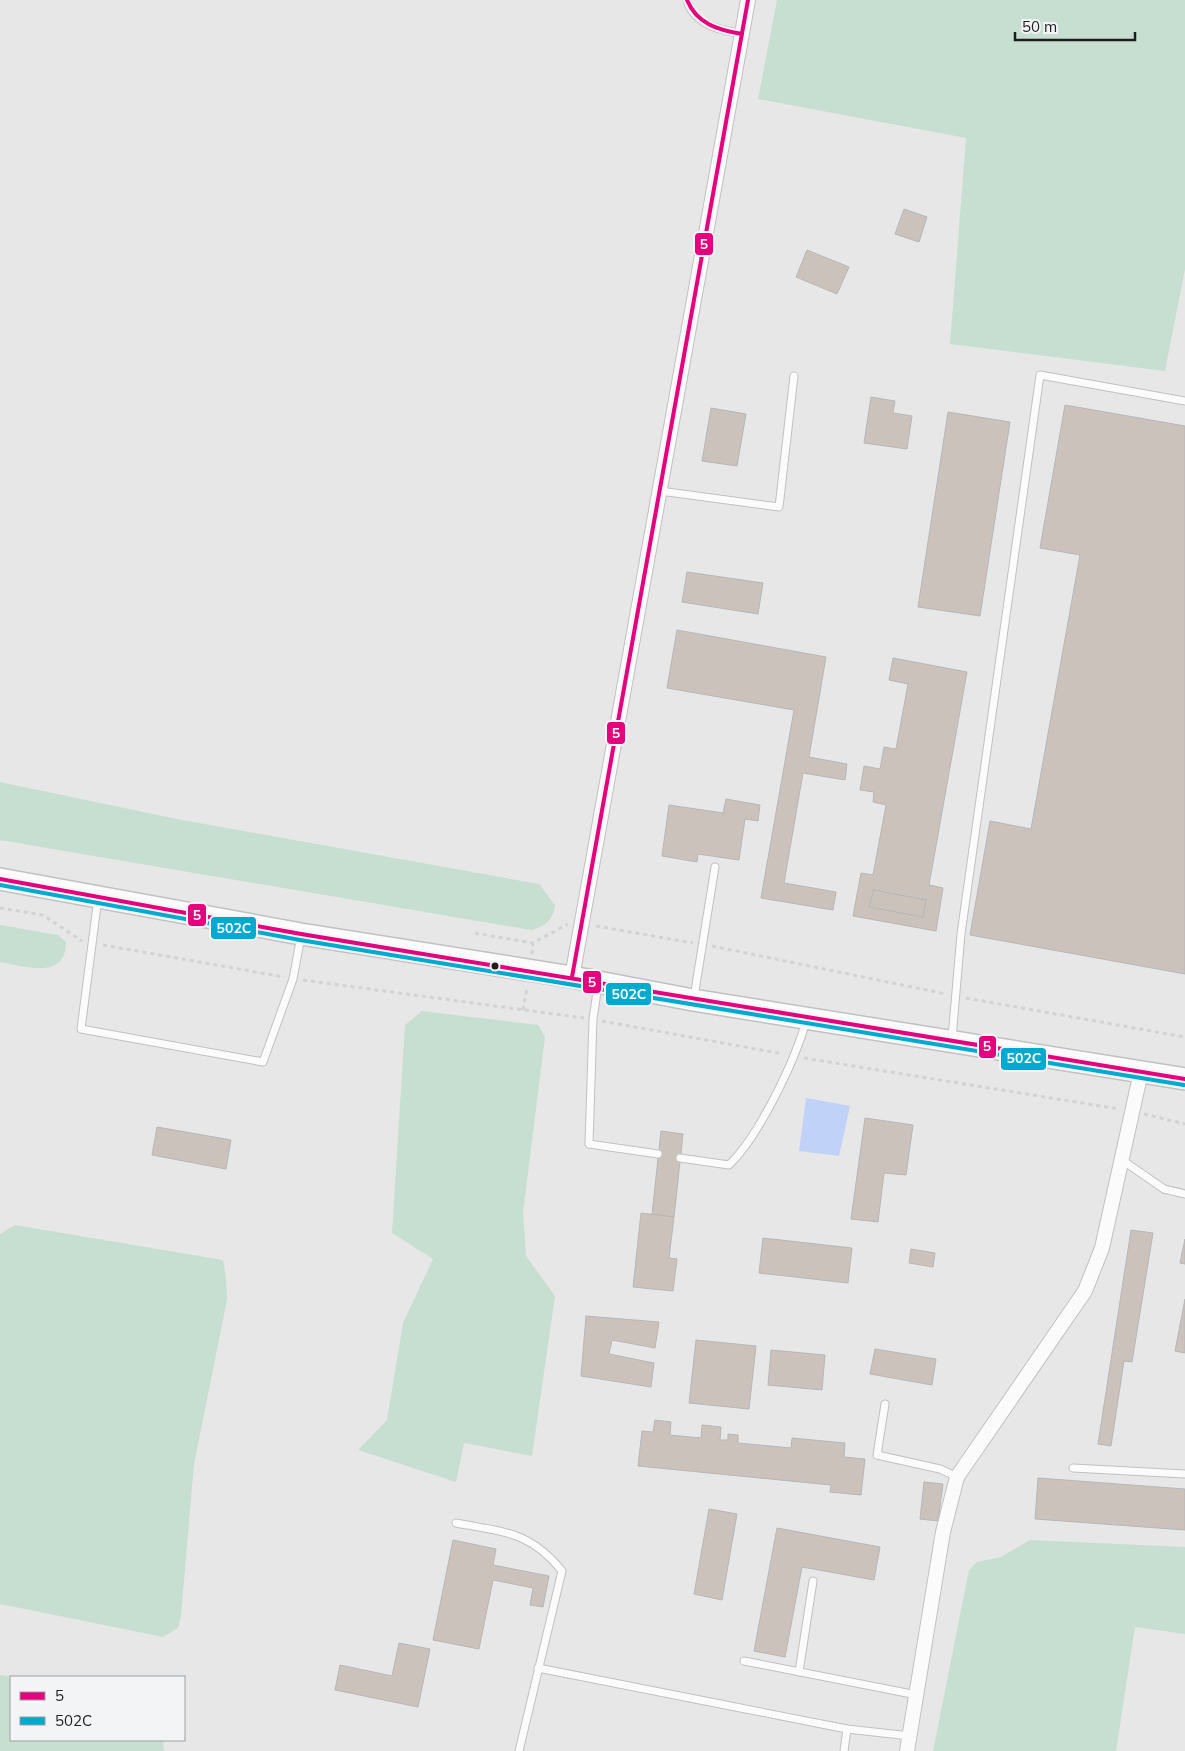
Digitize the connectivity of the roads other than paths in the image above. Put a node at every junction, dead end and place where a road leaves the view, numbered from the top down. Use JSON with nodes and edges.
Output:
{"nodes":[{"id":1,"x":687,"y":0,"type":"edge"},
{"id":2,"x":748,"y":0,"type":"edge"},
{"id":3,"x":742,"y":34,"type":"junction"},
{"id":4,"x":794,"y":376,"type":"dead end"},
{"id":5,"x":1185,"y":401,"type":"edge"},
{"id":6,"x":660,"y":491,"type":"junction"},
{"id":7,"x":715,"y":867,"type":"dead end"},
{"id":8,"x":0,"y":879,"type":"edge"},
{"id":9,"x":98,"y":898,"type":"junction"},
{"id":10,"x":301,"y":934,"type":"junction"},
{"id":11,"x":572,"y":977,"type":"junction"},
{"id":12,"x":599,"y":982,"type":"junction"},
{"id":13,"x":693,"y":1000,"type":"junction"},
{"id":14,"x":807,"y":1018,"type":"junction"},
{"id":15,"x":951,"y":1041,"type":"junction"},
{"id":16,"x":1141,"y":1072,"type":"junction"},
{"id":17,"x":1185,"y":1079,"type":"edge"},
{"id":18,"x":658,"y":1154,"type":"dead end"},
{"id":19,"x":680,"y":1158,"type":"dead end"},
{"id":20,"x":1122,"y":1160,"type":"junction"},
{"id":21,"x":1185,"y":1194,"type":"edge"},
{"id":22,"x":885,"y":1404,"type":"dead end"},
{"id":23,"x":1073,"y":1468,"type":"dead end"},
{"id":24,"x":1185,"y":1474,"type":"edge"},
{"id":25,"x":957,"y":1478,"type":"junction"},
{"id":26,"x":456,"y":1523,"type":"dead end"},
{"id":27,"x":813,"y":1581,"type":"dead end"},
{"id":28,"x":744,"y":1661,"type":"dead end"},
{"id":29,"x":538,"y":1668,"type":"junction"},
{"id":30,"x":799,"y":1672,"type":"junction"},
{"id":31,"x":917,"y":1695,"type":"junction"},
{"id":32,"x":847,"y":1729,"type":"junction"},
{"id":33,"x":910,"y":1736,"type":"junction"},
{"id":34,"x":518,"y":1751,"type":"edge"},
{"id":35,"x":844,"y":1751,"type":"edge"},
{"id":36,"x":908,"y":1751,"type":"edge"}],
"edges":[{"from":1,"to":3,"type":"lane"},
{"from":2,"to":3,"type":"street"},
{"from":3,"to":6,"type":"street"},
{"from":4,"to":6,"type":"lane"},
{"from":5,"to":15,"type":"lane"},
{"from":6,"to":11,"type":"street"},
{"from":7,"to":13,"type":"lane"},
{"from":8,"to":9,"type":"main road"},
{"from":9,"to":10,"type":"main road"},
{"from":9,"to":10,"type":"lane"},
{"from":10,"to":11,"type":"main road"},
{"from":11,"to":12,"type":"main road"},
{"from":12,"to":13,"type":"main road"},
{"from":12,"to":18,"type":"lane"},
{"from":13,"to":14,"type":"main road"},
{"from":14,"to":15,"type":"main road"},
{"from":14,"to":19,"type":"lane"},
{"from":15,"to":16,"type":"main road"},
{"from":16,"to":17,"type":"main road"},
{"from":16,"to":20,"type":"street"},
{"from":20,"to":21,"type":"lane"},
{"from":20,"to":25,"type":"street"},
{"from":22,"to":25,"type":"lane"},
{"from":23,"to":24,"type":"lane"},
{"from":25,"to":31,"type":"street"},
{"from":26,"to":29,"type":"lane"},
{"from":27,"to":30,"type":"lane"},
{"from":28,"to":30,"type":"lane"},
{"from":29,"to":32,"type":"lane"},
{"from":29,"to":34,"type":"lane"},
{"from":30,"to":31,"type":"lane"},
{"from":31,"to":33,"type":"street"},
{"from":32,"to":33,"type":"lane"},
{"from":32,"to":35,"type":"lane"},
{"from":33,"to":36,"type":"street"}]}
